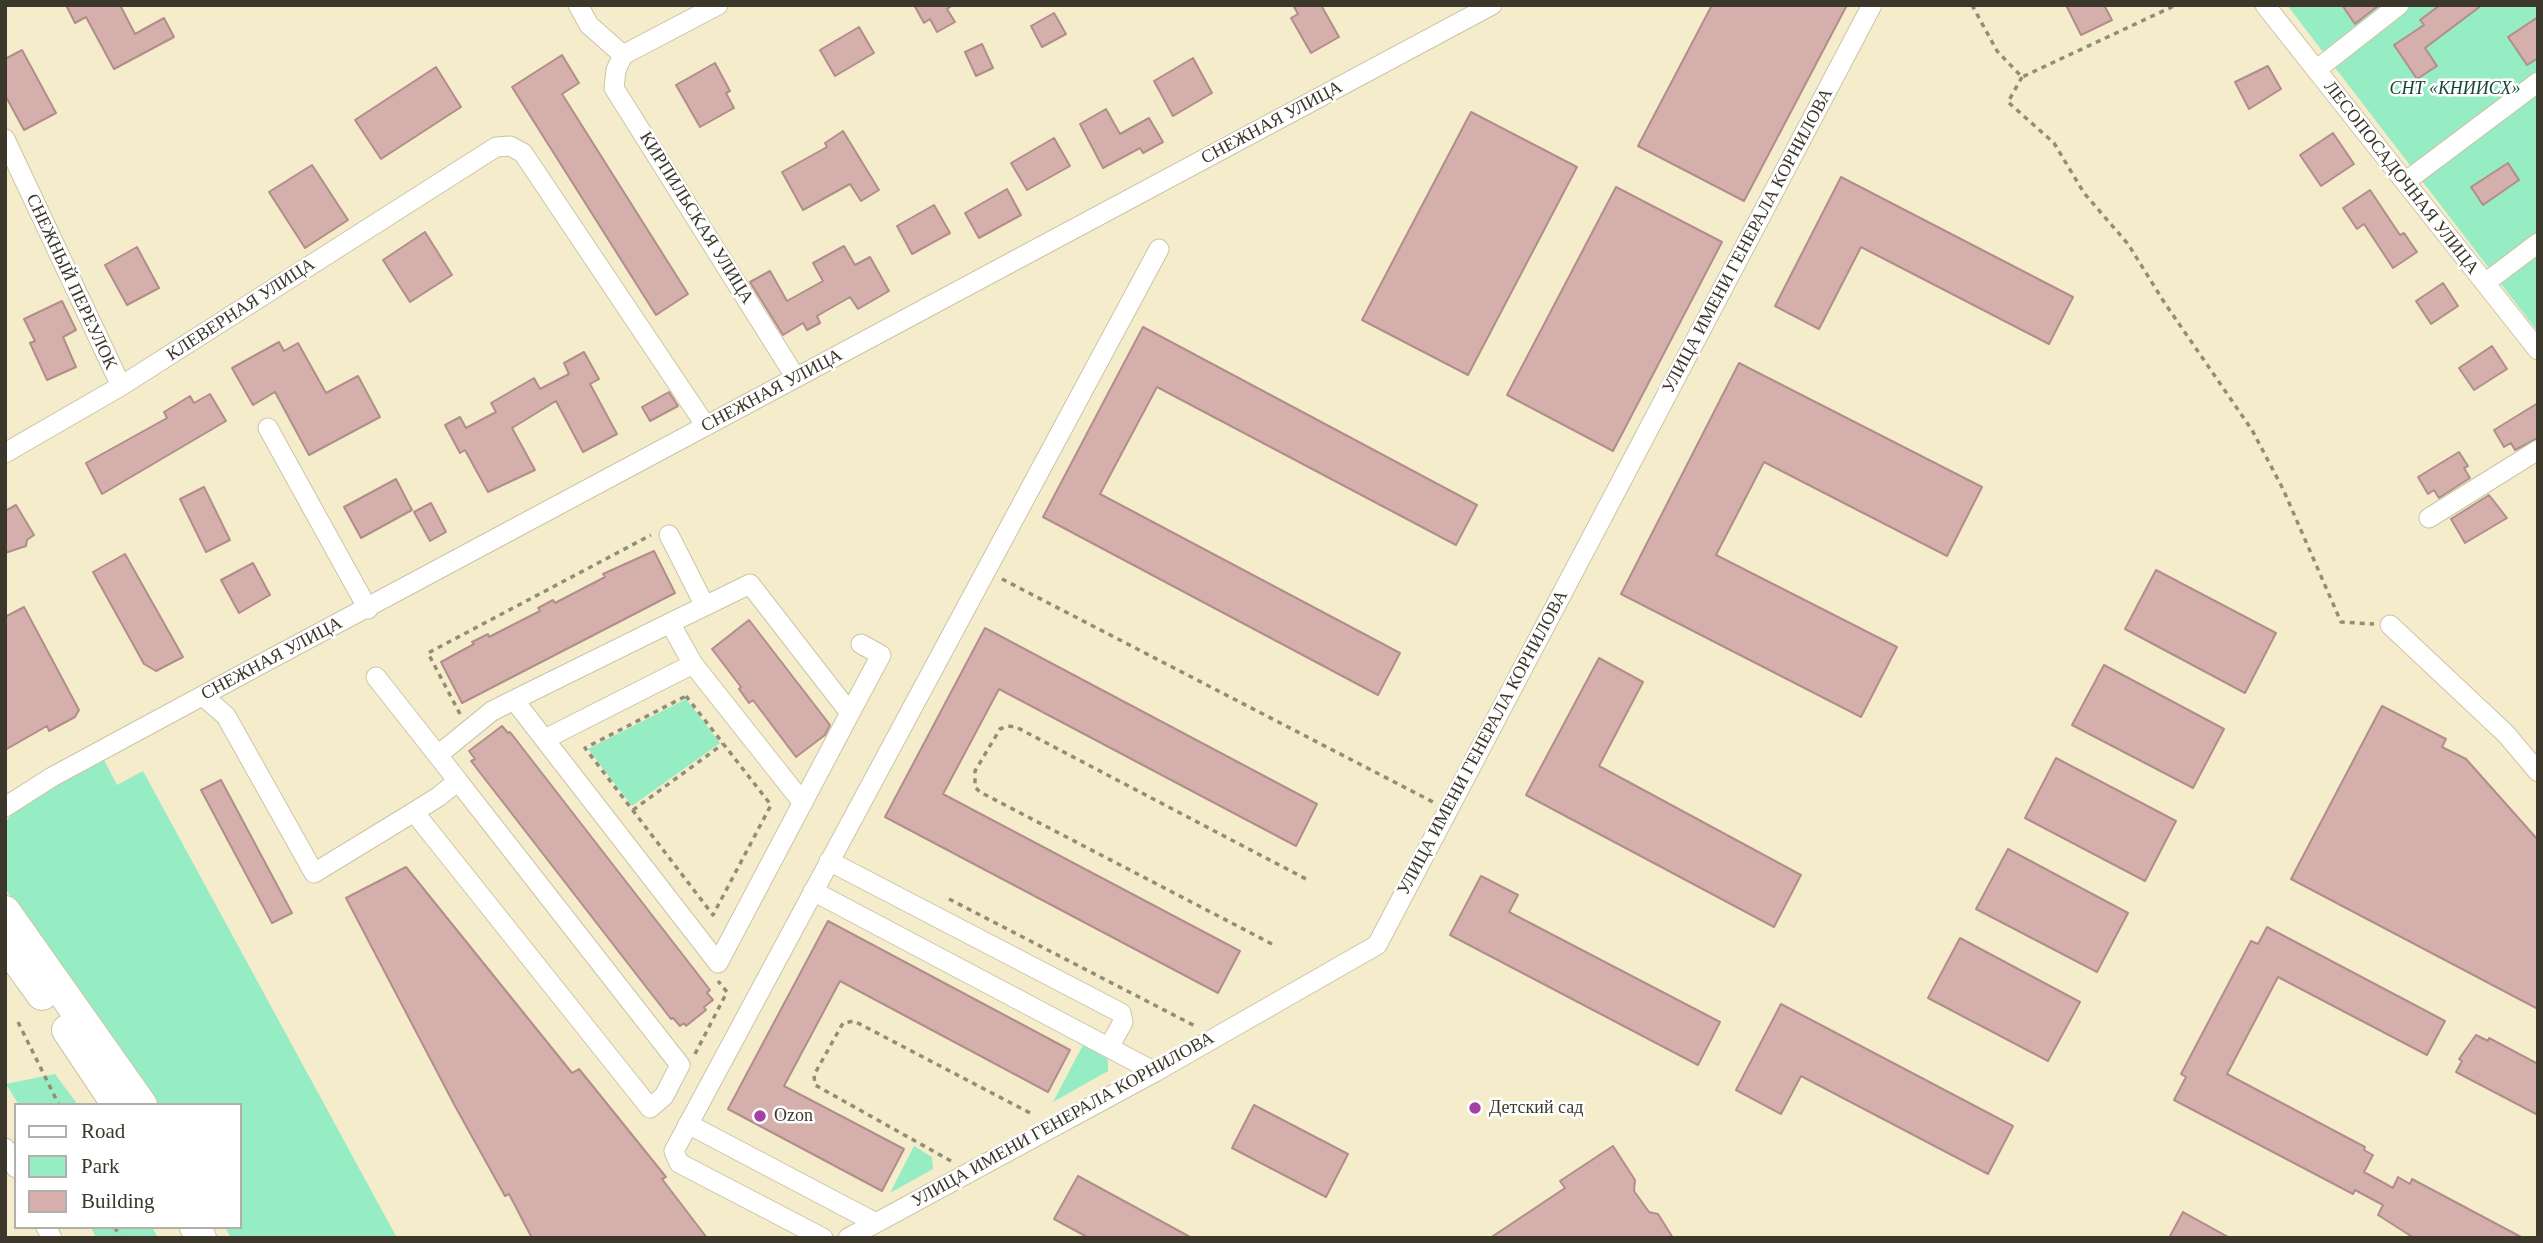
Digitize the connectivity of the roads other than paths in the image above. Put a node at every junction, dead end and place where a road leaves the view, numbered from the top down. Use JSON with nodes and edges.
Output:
{"nodes":[{"id":1,"x":578,"y":5,"type":"edge"},
{"id":2,"x":718,"y":5,"type":"edge"},
{"id":3,"x":1492,"y":5,"type":"edge"},
{"id":4,"x":1872,"y":5,"type":"edge"},
{"id":5,"x":2265,"y":5,"type":"edge"},
{"id":6,"x":2399,"y":5,"type":"edge"},
{"id":7,"x":624,"y":55,"type":"junction"},
{"id":8,"x":2316,"y":70,"type":"junction"},
{"id":9,"x":2538,"y":82,"type":"edge"},
{"id":10,"x":5,"y":139,"type":"edge"},
{"id":11,"x":2405,"y":182,"type":"junction"},
{"id":12,"x":2538,"y":243,"type":"edge"},
{"id":13,"x":1159,"y":249,"type":"dead end"},
{"id":14,"x":2484,"y":283,"type":"junction"},
{"id":15,"x":2538,"y":351,"type":"edge"},
{"id":16,"x":796,"y":378,"type":"junction"},
{"id":17,"x":121,"y":386,"type":"junction"},
{"id":18,"x":706,"y":426,"type":"junction"},
{"id":19,"x":268,"y":428,"type":"dead end"},
{"id":20,"x":2538,"y":450,"type":"edge"},
{"id":21,"x":5,"y":453,"type":"edge"},
{"id":22,"x":2430,"y":518,"type":"dead end"},
{"id":23,"x":663,"y":533,"type":"road end"},
{"id":24,"x":705,"y":606,"type":"junction"},
{"id":25,"x":368,"y":609,"type":"junction"},
{"id":26,"x":670,"y":623,"type":"junction"},
{"id":27,"x":2390,"y":625,"type":"road end"},
{"id":28,"x":861,"y":644,"type":"dead end"},
{"id":29,"x":693,"y":664,"type":"junction"},
{"id":30,"x":376,"y":677,"type":"dead end"},
{"id":31,"x":203,"y":696,"type":"junction"},
{"id":32,"x":514,"y":700,"type":"junction"},
{"id":33,"x":850,"y":713,"type":"junction"},
{"id":34,"x":545,"y":739,"type":"junction"},
{"id":35,"x":438,"y":755,"type":"junction"},
{"id":36,"x":2538,"y":772,"type":"edge"},
{"id":37,"x":458,"y":781,"type":"junction"},
{"id":38,"x":803,"y":803,"type":"junction"},
{"id":39,"x":5,"y":807,"type":"edge"},
{"id":40,"x":414,"y":812,"type":"junction"},
{"id":41,"x":829,"y":861,"type":"junction"},
{"id":42,"x":813,"y":891,"type":"junction"},
{"id":43,"x":5,"y":911,"type":"edge"},
{"id":44,"x":5,"y":944,"type":"edge"},
{"id":45,"x":1109,"y":1047,"type":"junction"},
{"id":46,"x":1155,"y":1072,"type":"junction"},
{"id":47,"x":116,"y":1103,"type":"edge"},
{"id":48,"x":141,"y":1103,"type":"edge"},
{"id":49,"x":688,"y":1124,"type":"junction"},
{"id":50,"x":5,"y":1148,"type":"edge"},
{"id":51,"x":14,"y":1164,"type":"edge"},
{"id":52,"x":876,"y":1223,"type":"junction"},
{"id":53,"x":823,"y":1238,"type":"edge"},
{"id":54,"x":848,"y":1238,"type":"edge"}],
"edges":[{"from":1,"to":7,"type":"street"},
{"from":2,"to":7,"type":"street"},
{"from":3,"to":16,"type":"street","name":"СНЕЖНАЯ УЛИЦА"},
{"from":4,"to":46,"type":"street","name":"УЛИЦА ИМЕНИ ГЕНЕРАЛА КОРНИЛОВА"},
{"from":5,"to":8,"type":"street","name":"ЛЕСОПОСАДОЧНАЯ УЛИЦА"},
{"from":6,"to":8,"type":"street"},
{"from":7,"to":16,"type":"street","name":"КИРПИЛЬСКАЯ УЛИЦА"},
{"from":8,"to":11,"type":"street","name":"ЛЕСОПОСАДОЧНАЯ УЛИЦА"},
{"from":9,"to":11,"type":"street"},
{"from":10,"to":17,"type":"street","name":"СНЕЖНЫЙ ПЕРЕУЛОК"},
{"from":11,"to":14,"type":"street","name":"ЛЕСОПОСАДОЧНАЯ УЛИЦА"},
{"from":12,"to":14,"type":"street"},
{"from":13,"to":41,"type":"street"},
{"from":14,"to":15,"type":"street","name":"ЛЕСОПОСАДОЧНАЯ УЛИЦА"},
{"from":16,"to":18,"type":"street","name":"СНЕЖНАЯ УЛИЦА"},
{"from":17,"to":18,"type":"street","name":"КЛЕВЕРНАЯ УЛИЦА"},
{"from":17,"to":21,"type":"street","name":"КЛЕВЕРНАЯ УЛИЦА"},
{"from":18,"to":25,"type":"street","name":"СНЕЖНАЯ УЛИЦА"},
{"from":19,"to":25,"type":"street"},
{"from":20,"to":22,"type":"street"},
{"from":23,"to":24,"type":"street"},
{"from":24,"to":26,"type":"street"},
{"from":24,"to":33,"type":"street"},
{"from":25,"to":31,"type":"street","name":"СНЕЖНАЯ УЛИЦА"},
{"from":26,"to":29,"type":"street"},
{"from":26,"to":32,"type":"street"},
{"from":27,"to":36,"type":"street"},
{"from":28,"to":33,"type":"street"},
{"from":29,"to":34,"type":"street"},
{"from":29,"to":38,"type":"street"},
{"from":30,"to":35,"type":"street"},
{"from":31,"to":39,"type":"street","name":"СНЕЖНАЯ УЛИЦА"},
{"from":31,"to":40,"type":"street"},
{"from":32,"to":34,"type":"street"},
{"from":32,"to":35,"type":"street"},
{"from":33,"to":38,"type":"street"},
{"from":34,"to":38,"type":"street"},
{"from":35,"to":37,"type":"street"},
{"from":37,"to":40,"type":"street"},
{"from":37,"to":40,"type":"street"},
{"from":41,"to":42,"type":"street"},
{"from":41,"to":45,"type":"street"},
{"from":42,"to":45,"type":"street"},
{"from":42,"to":49,"type":"street"},
{"from":43,"to":48,"type":"highway"},
{"from":44,"to":47,"type":"highway"},
{"from":45,"to":46,"type":"street"},
{"from":46,"to":52,"type":"street","name":"УЛИЦА ИМЕНИ ГЕНЕРАЛА КОРНИЛОВА"},
{"from":49,"to":52,"type":"street"},
{"from":49,"to":53,"type":"street"},
{"from":50,"to":51,"type":"street"},
{"from":52,"to":54,"type":"street","name":"УЛИЦА ИМЕНИ ГЕНЕРАЛА КОРНИЛОВА"}]}
